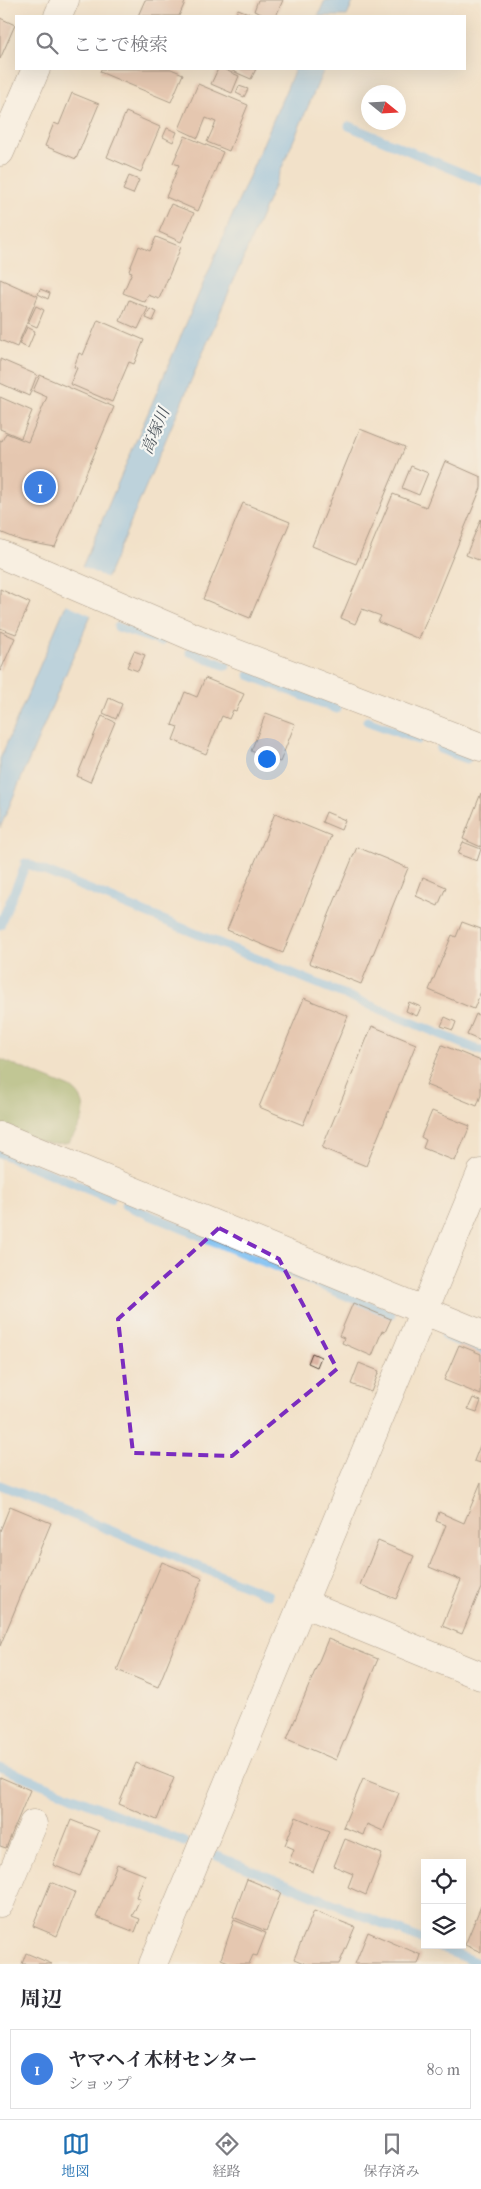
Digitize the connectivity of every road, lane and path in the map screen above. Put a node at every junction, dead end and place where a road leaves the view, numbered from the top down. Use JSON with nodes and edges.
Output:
{"nodes":[{"id":1,"x":65,"y":0,"type":"edge"},
{"id":2,"x":58,"y":15,"type":"edge"},
{"id":3,"x":36,"y":70,"type":"edge"},
{"id":4,"x":1,"y":148,"type":"edge"},
{"id":5,"x":0,"y":554,"type":"edge"},
{"id":6,"x":481,"y":747,"type":"edge"},
{"id":7,"x":0,"y":1136,"type":"edge"},
{"id":8,"x":481,"y":1172,"type":"edge"},
{"id":9,"x":424,"y":1310,"type":"junction"},
{"id":10,"x":481,"y":1334,"type":"edge"},
{"id":11,"x":303,"y":1603,"type":"junction"},
{"id":12,"x":481,"y":1676,"type":"edge"},
{"id":13,"x":32,"y":1824,"type":"dead end"},
{"id":14,"x":0,"y":1904,"type":"edge"},
{"id":15,"x":153,"y":1964,"type":"edge"}],
"edges":[{"from":1,"to":2,"type":"street"},
{"from":3,"to":4,"type":"street"},
{"from":5,"to":6,"type":"street"},
{"from":7,"to":9,"type":"street"},
{"from":8,"to":9,"type":"street"},
{"from":9,"to":10,"type":"street"},
{"from":9,"to":11,"type":"street"},
{"from":11,"to":12,"type":"street"},
{"from":11,"to":15,"type":"street"},
{"from":13,"to":14,"type":"street"}]}
